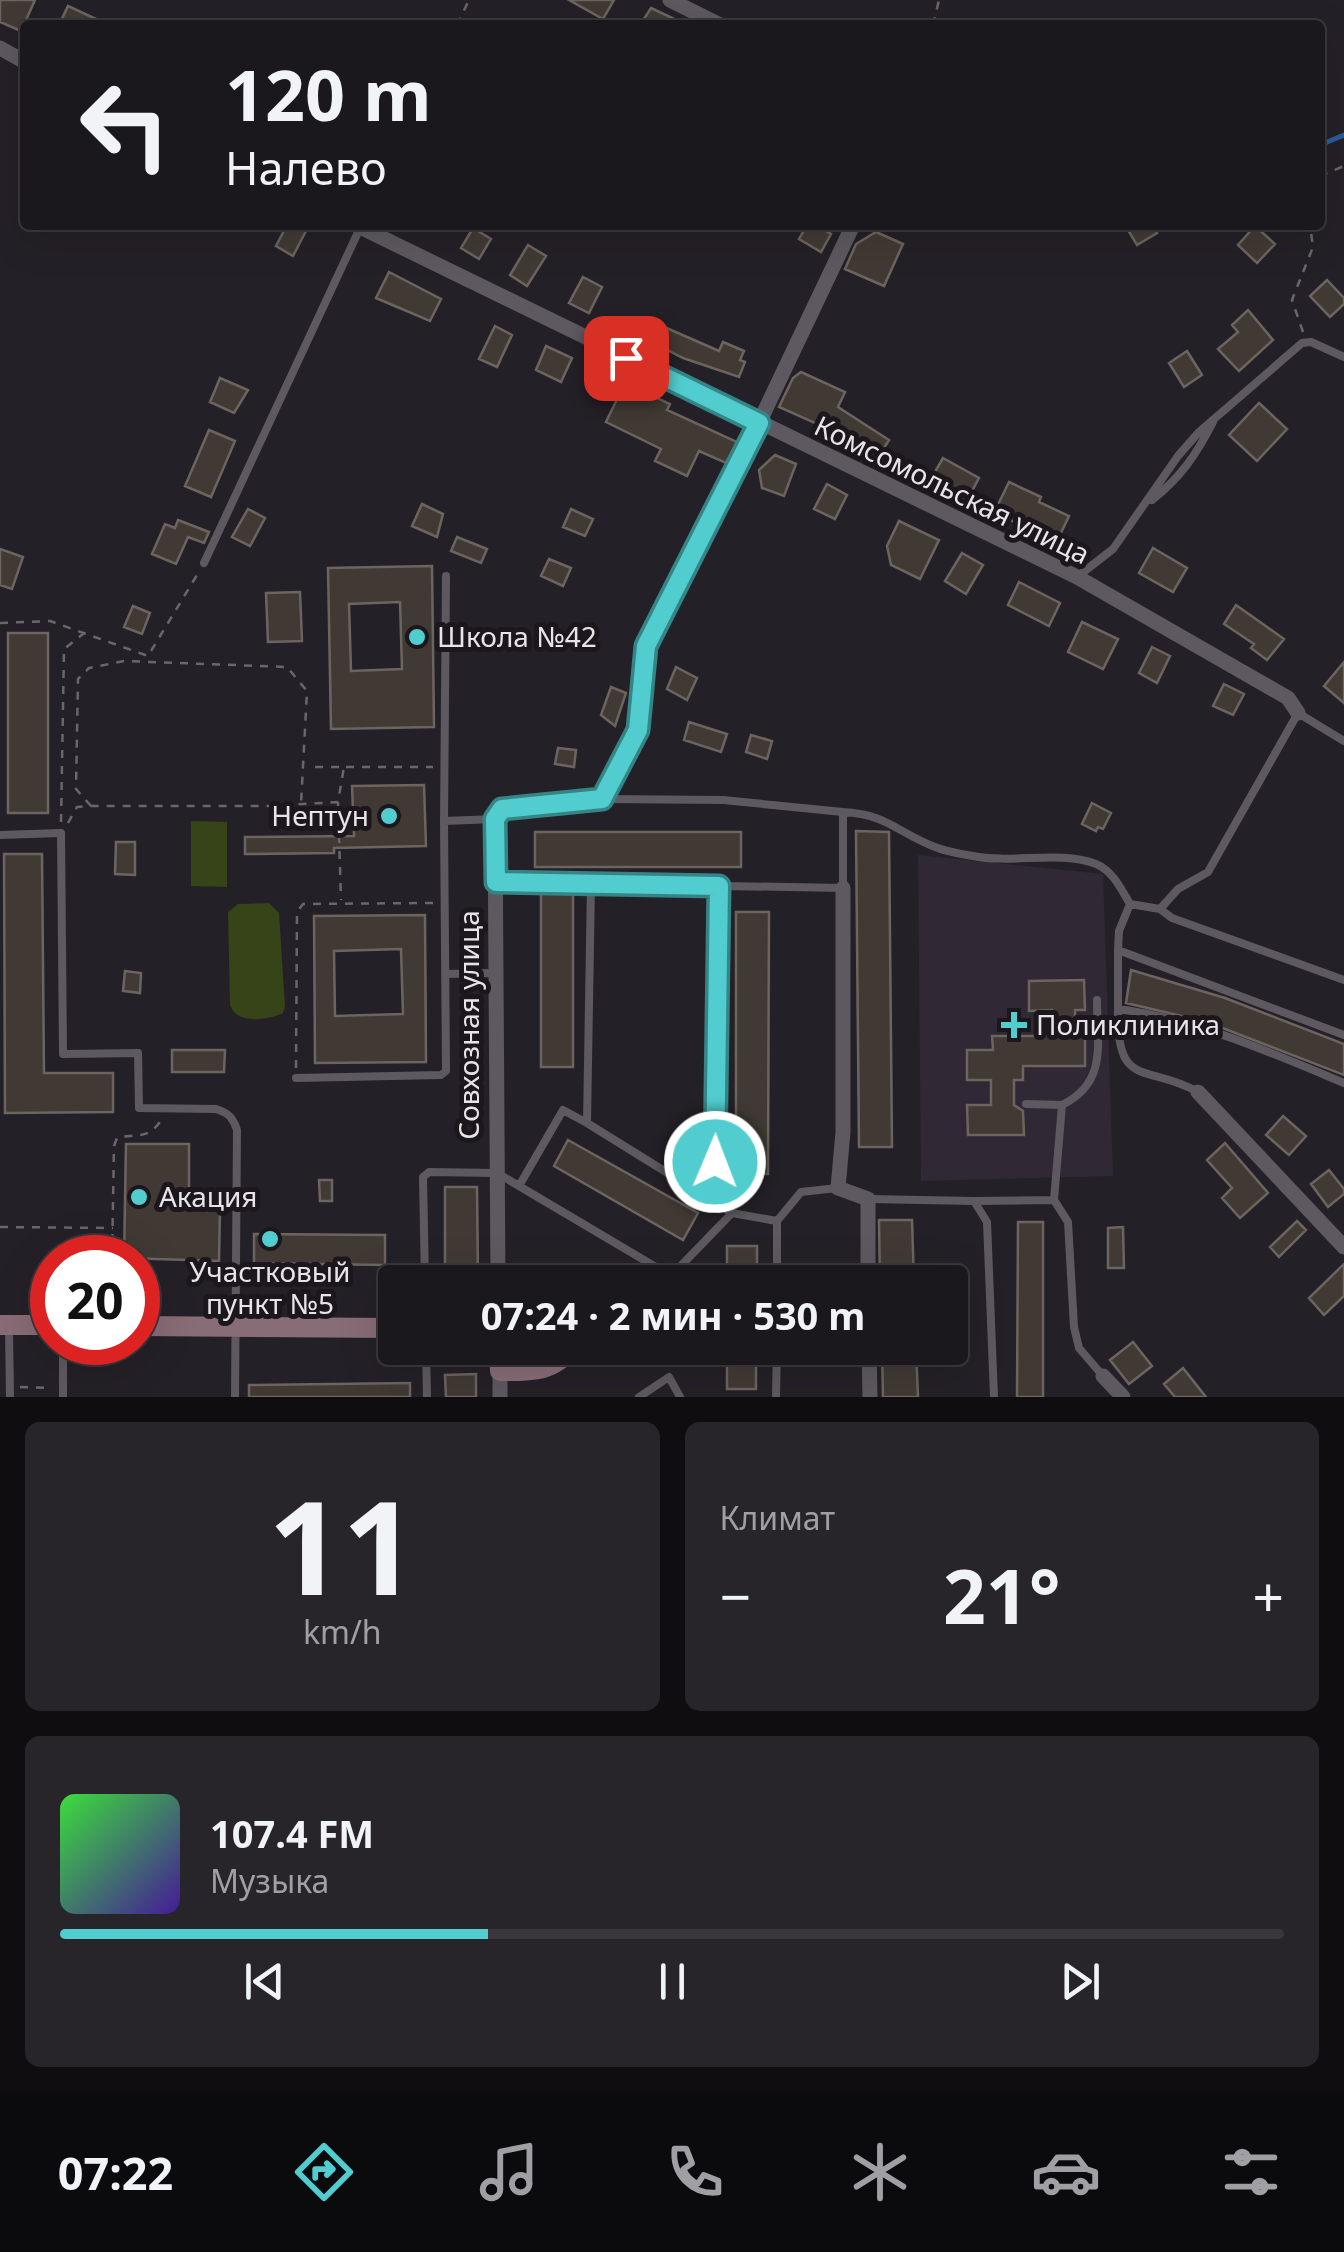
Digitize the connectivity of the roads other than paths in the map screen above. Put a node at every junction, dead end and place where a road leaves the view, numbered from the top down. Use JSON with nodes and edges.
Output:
{"nodes":[{"id":1,"x":670,"y":0,"type":"edge"},
{"id":2,"x":710,"y":20,"type":"edge"},
{"id":3,"x":356,"y":230,"type":"edge"},
{"id":4,"x":366,"y":230,"type":"edge"},
{"id":5,"x":851,"y":230,"type":"edge"},
{"id":6,"x":1344,"y":357,"type":"edge"},
{"id":7,"x":1215,"y":418,"type":"junction"},
{"id":8,"x":759,"y":423,"type":"junction"},
{"id":9,"x":1143,"y":506,"type":"junction"},
{"id":10,"x":204,"y":563,"type":"road end"},
{"id":11,"x":446,"y":576,"type":"dead end"},
{"id":12,"x":1077,"y":577,"type":"junction"},
{"id":13,"x":1298,"y":713,"type":"junction"},
{"id":14,"x":1344,"y":741,"type":"edge"},
{"id":15,"x":602,"y":799,"type":"junction"},
{"id":16,"x":843,"y":812,"type":"junction"},
{"id":17,"x":495,"y":819,"type":"junction"},
{"id":18,"x":444,"y":821,"type":"junction"},
{"id":19,"x":0,"y":835,"type":"edge"},
{"id":20,"x":496,"y":882,"type":"junction"},
{"id":21,"x":591,"y":884,"type":"junction"},
{"id":22,"x":719,"y":886,"type":"junction"},
{"id":23,"x":843,"y":888,"type":"junction"},
{"id":24,"x":1130,"y":904,"type":"junction"},
{"id":25,"x":1160,"y":909,"type":"junction"},
{"id":26,"x":1118,"y":950,"type":"junction"},
{"id":27,"x":496,"y":973,"type":"junction"},
{"id":28,"x":445,"y":974,"type":"junction"},
{"id":29,"x":1344,"y":980,"type":"edge"},
{"id":30,"x":1097,"y":1000,"type":"dead end"},
{"id":31,"x":1118,"y":1009,"type":"junction"},
{"id":32,"x":1344,"y":1035,"type":"edge"},
{"id":33,"x":296,"y":1078,"type":"road end"},
{"id":34,"x":1344,"y":1083,"type":"edge"},
{"id":35,"x":1198,"y":1092,"type":"joint"},
{"id":36,"x":1026,"y":1104,"type":"dead end"},
{"id":37,"x":1062,"y":1105,"type":"junction"},
{"id":38,"x":587,"y":1123,"type":"junction"},
{"id":39,"x":497,"y":1173,"type":"junction"},
{"id":40,"x":519,"y":1186,"type":"junction"},
{"id":41,"x":838,"y":1188,"type":"junction"},
{"id":42,"x":868,"y":1199,"type":"junction"},
{"id":43,"x":1054,"y":1200,"type":"junction"},
{"id":44,"x":714,"y":1202,"type":"junction"},
{"id":45,"x":974,"y":1202,"type":"junction"},
{"id":46,"x":732,"y":1213,"type":"junction"},
{"id":47,"x":777,"y":1220,"type":"junction"},
{"id":48,"x":1344,"y":1247,"type":"edge"},
{"id":49,"x":425,"y":1265,"type":"edge"},
{"id":50,"x":498,"y":1265,"type":"edge"},
{"id":51,"x":777,"y":1265,"type":"edge"},
{"id":52,"x":868,"y":1265,"type":"edge"},
{"id":53,"x":4,"y":1325,"type":"edge"},
{"id":54,"x":30,"y":1325,"type":"edge"},
{"id":55,"x":160,"y":1326,"type":"edge"},
{"id":56,"x":237,"y":1327,"type":"junction"},
{"id":57,"x":378,"y":1328,"type":"edge"},
{"id":58,"x":63,"y":1365,"type":"edge"},
{"id":59,"x":426,"y":1365,"type":"edge"},
{"id":60,"x":500,"y":1365,"type":"edge"},
{"id":61,"x":554,"y":1365,"type":"edge"},
{"id":62,"x":777,"y":1365,"type":"edge"},
{"id":63,"x":869,"y":1365,"type":"edge"},
{"id":64,"x":500,"y":1371,"type":"junction"},
{"id":65,"x":1103,"y":1376,"type":"joint"},
{"id":66,"x":10,"y":1392,"type":"edge"},
{"id":67,"x":63,"y":1392,"type":"edge"},
{"id":68,"x":234,"y":1397,"type":"edge"},
{"id":69,"x":427,"y":1397,"type":"edge"},
{"id":70,"x":500,"y":1397,"type":"edge"},
{"id":71,"x":639,"y":1397,"type":"edge"},
{"id":72,"x":680,"y":1397,"type":"edge"},
{"id":73,"x":776,"y":1397,"type":"edge"},
{"id":74,"x":870,"y":1397,"type":"edge"},
{"id":75,"x":994,"y":1397,"type":"edge"},
{"id":76,"x":1123,"y":1397,"type":"edge"}],
"edges":[{"from":1,"to":2,"type":"street"},
{"from":3,"to":10,"type":"lane"},
{"from":4,"to":8,"type":"street","name":"Комсомольская улица"},
{"from":5,"to":8,"type":"street"},
{"from":6,"to":7,"type":"lane"},
{"from":7,"to":9,"type":"lane"},
{"from":7,"to":9,"type":"lane"},
{"from":8,"to":12,"type":"street","name":"Комсомольская улица"},
{"from":8,"to":15,"type":"street"},
{"from":9,"to":12,"type":"lane"},
{"from":11,"to":18,"type":"lane"},
{"from":12,"to":13,"type":"street","name":"Комсомольская улица"},
{"from":13,"to":14,"type":"lane"},
{"from":13,"to":25,"type":"lane"},
{"from":15,"to":16,"type":"lane"},
{"from":15,"to":17,"type":"street"},
{"from":16,"to":23,"type":"lane"},
{"from":16,"to":24,"type":"lane"},
{"from":17,"to":18,"type":"lane"},
{"from":17,"to":20,"type":"street","name":"Совхозная улица"},
{"from":18,"to":28,"type":"lane"},
{"from":19,"to":56,"type":"lane"},
{"from":20,"to":21,"type":"lane"},
{"from":20,"to":27,"type":"street","name":"Совхозная улица"},
{"from":21,"to":22,"type":"lane"},
{"from":21,"to":38,"type":"lane"},
{"from":22,"to":23,"type":"lane"},
{"from":22,"to":44,"type":"lane"},
{"from":23,"to":41,"type":"street"},
{"from":24,"to":25,"type":"lane"},
{"from":24,"to":26,"type":"lane"},
{"from":25,"to":29,"type":"lane"},
{"from":26,"to":31,"type":"lane"},
{"from":26,"to":32,"type":"lane"},
{"from":27,"to":28,"type":"lane"},
{"from":27,"to":39,"type":"street","name":"Совхозная улица"},
{"from":28,"to":33,"type":"lane"},
{"from":30,"to":37,"type":"lane"},
{"from":31,"to":34,"type":"lane"},
{"from":31,"to":35,"type":"lane"},
{"from":35,"to":48,"type":"street"},
{"from":36,"to":37,"type":"lane"},
{"from":37,"to":43,"type":"lane"},
{"from":38,"to":40,"type":"lane"},
{"from":38,"to":44,"type":"lane"},
{"from":39,"to":40,"type":"lane"},
{"from":39,"to":49,"type":"lane"},
{"from":39,"to":50,"type":"street","name":"Совхозная улица"},
{"from":40,"to":46,"type":"lane"},
{"from":41,"to":42,"type":"street"},
{"from":41,"to":47,"type":"lane"},
{"from":42,"to":45,"type":"lane"},
{"from":42,"to":52,"type":"street"},
{"from":43,"to":45,"type":"lane"},
{"from":43,"to":65,"type":"lane"},
{"from":44,"to":46,"type":"lane"},
{"from":45,"to":75,"type":"lane"},
{"from":46,"to":47,"type":"lane"},
{"from":47,"to":51,"type":"lane"},
{"from":53,"to":54,"type":"street"},
{"from":53,"to":66,"type":"lane"},
{"from":55,"to":56,"type":"street"},
{"from":56,"to":57,"type":"street"},
{"from":56,"to":68,"type":"lane"},
{"from":58,"to":67,"type":"lane"},
{"from":59,"to":69,"type":"lane"},
{"from":60,"to":64,"type":"street"},
{"from":61,"to":64,"type":"street"},
{"from":62,"to":73,"type":"lane"},
{"from":63,"to":74,"type":"street"},
{"from":64,"to":70,"type":"street"},
{"from":65,"to":76,"type":"street"},
{"from":71,"to":72,"type":"lane"}]}
